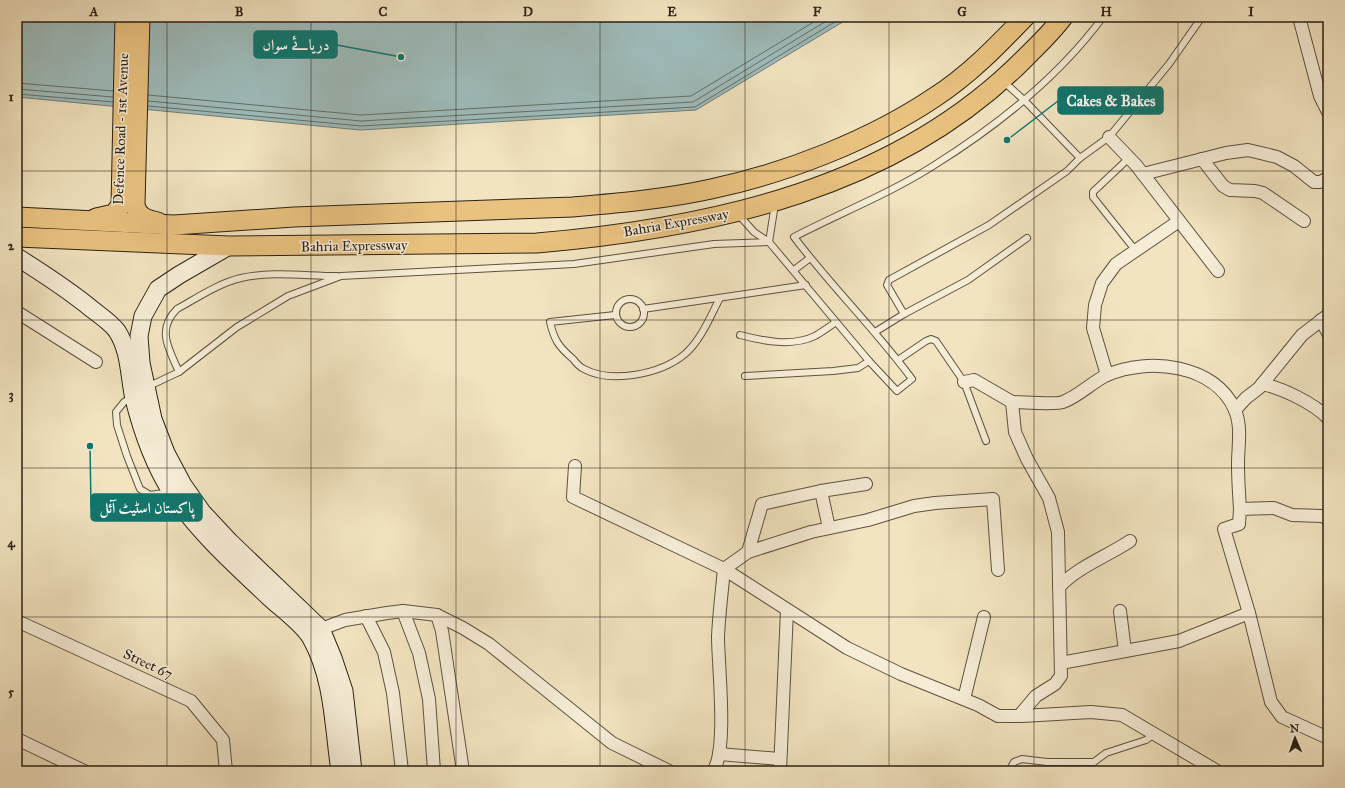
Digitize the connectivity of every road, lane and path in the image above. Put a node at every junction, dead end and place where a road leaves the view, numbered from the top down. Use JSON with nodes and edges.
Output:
{"nodes":[{"id":1,"x":125,"y":17,"type":"edge"},
{"id":2,"x":140,"y":17,"type":"edge"},
{"id":3,"x":1025,"y":17,"type":"edge"},
{"id":4,"x":1063,"y":17,"type":"edge"},
{"id":5,"x":1103,"y":17,"type":"edge"},
{"id":6,"x":1202,"y":17,"type":"edge"},
{"id":7,"x":1299,"y":17,"type":"edge"},
{"id":8,"x":1003,"y":81,"type":"junction"},
{"id":9,"x":1025,"y":101,"type":"junction"},
{"id":10,"x":1328,"y":112,"type":"edge"},
{"id":11,"x":1109,"y":137,"type":"junction"},
{"id":12,"x":1080,"y":158,"type":"junction"},
{"id":13,"x":1129,"y":158,"type":"junction"},
{"id":14,"x":1202,"y":159,"type":"junction"},
{"id":15,"x":1142,"y":174,"type":"junction"},
{"id":16,"x":1328,"y":178,"type":"edge"},
{"id":17,"x":776,"y":202,"type":"junction"},
{"id":18,"x":128,"y":205,"type":"junction"},
{"id":19,"x":736,"y":212,"type":"junction"},
{"id":20,"x":17,"y":218,"type":"edge"},
{"id":21,"x":67,"y":221,"type":"junction"},
{"id":22,"x":1179,"y":221,"type":"junction"},
{"id":23,"x":1304,"y":221,"type":"dead end"},
{"id":24,"x":174,"y":225,"type":"junction"},
{"id":25,"x":17,"y":237,"type":"edge"},
{"id":26,"x":1027,"y":238,"type":"dead end"},
{"id":27,"x":769,"y":242,"type":"junction"},
{"id":28,"x":229,"y":246,"type":"junction"},
{"id":29,"x":1136,"y":251,"type":"junction"},
{"id":30,"x":17,"y":258,"type":"edge"},
{"id":31,"x":810,"y":258,"type":"junction"},
{"id":32,"x":794,"y":270,"type":"junction"},
{"id":33,"x":1218,"y":271,"type":"dead end"},
{"id":34,"x":342,"y":276,"type":"junction"},
{"id":35,"x":806,"y":285,"type":"junction"},
{"id":36,"x":720,"y":298,"type":"junction"},
{"id":37,"x":643,"y":309,"type":"junction"},
{"id":38,"x":17,"y":312,"type":"edge"},
{"id":39,"x":904,"y":314,"type":"junction"},
{"id":40,"x":615,"y":315,"type":"junction"},
{"id":41,"x":1325,"y":318,"type":"edge"},
{"id":42,"x":836,"y":322,"type":"junction"},
{"id":43,"x":875,"y":332,"type":"junction"},
{"id":44,"x":1328,"y":333,"type":"edge"},
{"id":45,"x":740,"y":335,"type":"dead end"},
{"id":46,"x":898,"y":360,"type":"junction"},
{"id":47,"x":96,"y":362,"type":"dead end"},
{"id":48,"x":869,"y":362,"type":"junction"},
{"id":49,"x":179,"y":372,"type":"junction"},
{"id":50,"x":1108,"y":375,"type":"junction"},
{"id":51,"x":745,"y":376,"type":"dead end"},
{"id":52,"x":964,"y":382,"type":"junction"},
{"id":53,"x":1262,"y":384,"type":"junction"},
{"id":54,"x":140,"y":392,"type":"junction"},
{"id":55,"x":1012,"y":402,"type":"junction"},
{"id":56,"x":1235,"y":410,"type":"junction"},
{"id":57,"x":1328,"y":418,"type":"edge"},
{"id":58,"x":986,"y":441,"type":"dead end"},
{"id":59,"x":575,"y":466,"type":"dead end"},
{"id":60,"x":866,"y":484,"type":"dead end"},
{"id":61,"x":821,"y":491,"type":"junction"},
{"id":62,"x":172,"y":492,"type":"junction"},
{"id":63,"x":1240,"y":509,"type":"junction"},
{"id":64,"x":1328,"y":519,"type":"edge"},
{"id":65,"x":829,"y":528,"type":"junction"},
{"id":66,"x":1130,"y":541,"type":"dead end"},
{"id":67,"x":748,"y":552,"type":"junction"},
{"id":68,"x":724,"y":569,"type":"junction"},
{"id":69,"x":998,"y":570,"type":"dead end"},
{"id":70,"x":1059,"y":587,"type":"junction"},
{"id":71,"x":787,"y":610,"type":"junction"},
{"id":72,"x":402,"y":611,"type":"junction"},
{"id":73,"x":1120,"y":611,"type":"dead end"},
{"id":74,"x":1249,"y":613,"type":"junction"},
{"id":75,"x":437,"y":615,"type":"junction"},
{"id":76,"x":366,"y":616,"type":"junction"},
{"id":77,"x":984,"y":617,"type":"dead end"},
{"id":78,"x":17,"y":621,"type":"edge"},
{"id":79,"x":321,"y":629,"type":"junction"},
{"id":80,"x":1125,"y":651,"type":"junction"},
{"id":81,"x":1061,"y":663,"type":"junction"},
{"id":82,"x":964,"y":699,"type":"junction"},
{"id":83,"x":1019,"y":716,"type":"junction"},
{"id":84,"x":1155,"y":734,"type":"junction"},
{"id":85,"x":1328,"y":738,"type":"edge"},
{"id":86,"x":17,"y":739,"type":"edge"},
{"id":87,"x":719,"y":754,"type":"junction"},
{"id":88,"x":780,"y":765,"type":"edge"},
{"id":89,"x":84,"y":771,"type":"edge"},
{"id":90,"x":226,"y":771,"type":"edge"},
{"id":91,"x":340,"y":771,"type":"edge"},
{"id":92,"x":353,"y":771,"type":"edge"},
{"id":93,"x":402,"y":771,"type":"edge"},
{"id":94,"x":434,"y":771,"type":"edge"},
{"id":95,"x":463,"y":771,"type":"edge"},
{"id":96,"x":669,"y":771,"type":"edge"},
{"id":97,"x":713,"y":771,"type":"edge"},
{"id":98,"x":1009,"y":771,"type":"edge"},
{"id":99,"x":1217,"y":771,"type":"edge"}],
"edges":[{"from":1,"to":18,"type":"main road","name":"Defence Road - 1st Avenue"},
{"from":2,"to":18,"type":"main road","name":"Defence Road - 1st Avenue"},
{"from":3,"to":24,"type":"main road","name":"Bahria Expressway"},
{"from":4,"to":8,"type":"main road","name":"Bahria Expressway"},
{"from":5,"to":9,"type":"lane"},
{"from":6,"to":11,"type":"lane"},
{"from":7,"to":10,"type":"street"},
{"from":8,"to":9,"type":"lane"},
{"from":8,"to":17,"type":"main road","name":"Bahria Expressway"},
{"from":9,"to":12,"type":"lane"},
{"from":9,"to":31,"type":"lane"},
{"from":11,"to":12,"type":"lane"},
{"from":11,"to":13,"type":"street"},
{"from":12,"to":39,"type":"lane"},
{"from":13,"to":15,"type":"street"},
{"from":13,"to":29,"type":"lane"},
{"from":14,"to":15,"type":"street"},
{"from":14,"to":16,"type":"street"},
{"from":14,"to":23,"type":"street"},
{"from":15,"to":22,"type":"street"},
{"from":17,"to":19,"type":"main road","name":"Bahria Expressway"},
{"from":17,"to":27,"type":"lane"},
{"from":18,"to":21,"type":"main road","name":"Defence Road - 1st Avenue"},
{"from":18,"to":24,"type":"main road","name":"Defence Road - 1st Avenue"},
{"from":19,"to":27,"type":"lane"},
{"from":19,"to":28,"type":"main road","name":"Bahria Expressway"},
{"from":20,"to":21,"type":"main road"},
{"from":21,"to":24,"type":"main road"},
{"from":22,"to":29,"type":"street"},
{"from":22,"to":33,"type":"street"},
{"from":25,"to":28,"type":"main road","name":"Bahria Expressway"},
{"from":26,"to":39,"type":"lane"},
{"from":27,"to":32,"type":"lane"},
{"from":27,"to":34,"type":"lane"},
{"from":28,"to":54,"type":"main road"},
{"from":29,"to":50,"type":"street"},
{"from":30,"to":54,"type":"main road"},
{"from":31,"to":32,"type":"lane"},
{"from":31,"to":43,"type":"lane"},
{"from":32,"to":35,"type":"lane"},
{"from":34,"to":49,"type":"lane"},
{"from":34,"to":49,"type":"lane"},
{"from":35,"to":36,"type":"lane"},
{"from":35,"to":42,"type":"lane"},
{"from":36,"to":37,"type":"lane"},
{"from":36,"to":40,"type":"lane"},
{"from":37,"to":40,"type":"lane"},
{"from":37,"to":40,"type":"lane"},
{"from":38,"to":47,"type":"street"},
{"from":39,"to":43,"type":"lane"},
{"from":41,"to":44,"type":"street"},
{"from":41,"to":53,"type":"street"},
{"from":42,"to":45,"type":"lane"},
{"from":42,"to":48,"type":"lane"},
{"from":43,"to":46,"type":"lane"},
{"from":46,"to":48,"type":"lane"},
{"from":46,"to":52,"type":"lane"},
{"from":48,"to":51,"type":"lane"},
{"from":49,"to":54,"type":"lane"},
{"from":50,"to":55,"type":"street"},
{"from":50,"to":56,"type":"street"},
{"from":52,"to":55,"type":"street"},
{"from":52,"to":58,"type":"lane"},
{"from":53,"to":56,"type":"street"},
{"from":53,"to":57,"type":"street"},
{"from":54,"to":62,"type":"main road"},
{"from":54,"to":62,"type":"lane"},
{"from":54,"to":79,"type":"main road"},
{"from":55,"to":70,"type":"street"},
{"from":56,"to":63,"type":"street"},
{"from":59,"to":68,"type":"street"},
{"from":60,"to":61,"type":"street"},
{"from":61,"to":65,"type":"street"},
{"from":61,"to":67,"type":"street"},
{"from":62,"to":91,"type":"main road"},
{"from":63,"to":64,"type":"street"},
{"from":63,"to":74,"type":"street"},
{"from":65,"to":67,"type":"street"},
{"from":65,"to":69,"type":"street"},
{"from":66,"to":70,"type":"street"},
{"from":67,"to":68,"type":"street"},
{"from":68,"to":71,"type":"street"},
{"from":68,"to":87,"type":"street"},
{"from":70,"to":81,"type":"street"},
{"from":71,"to":82,"type":"street"},
{"from":71,"to":88,"type":"street"},
{"from":72,"to":75,"type":"street"},
{"from":72,"to":76,"type":"street"},
{"from":72,"to":94,"type":"street"},
{"from":73,"to":80,"type":"street"},
{"from":74,"to":80,"type":"street"},
{"from":74,"to":85,"type":"street"},
{"from":75,"to":95,"type":"street"},
{"from":75,"to":96,"type":"street"},
{"from":76,"to":79,"type":"street"},
{"from":76,"to":93,"type":"street"},
{"from":77,"to":82,"type":"street"},
{"from":78,"to":90,"type":"street","name":"Street 67"},
{"from":79,"to":92,"type":"main road"},
{"from":80,"to":81,"type":"street"},
{"from":81,"to":83,"type":"street"},
{"from":82,"to":83,"type":"street"},
{"from":83,"to":84,"type":"street"},
{"from":84,"to":98,"type":"lane"},
{"from":84,"to":99,"type":"street"},
{"from":86,"to":89,"type":"street"},
{"from":87,"to":88,"type":"street"},
{"from":87,"to":97,"type":"street"}]}
